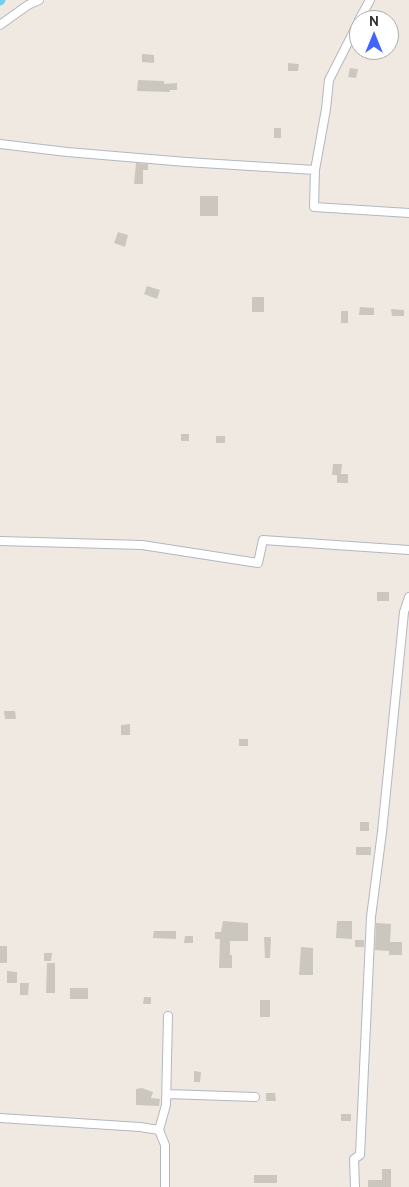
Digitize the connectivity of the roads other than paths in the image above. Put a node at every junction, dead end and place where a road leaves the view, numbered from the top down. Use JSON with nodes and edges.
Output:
{"nodes":[{"id":1,"x":39,"y":0,"type":"edge"},
{"id":2,"x":0,"y":25,"type":"edge"},
{"id":3,"x":349,"y":40,"type":"edge"},
{"id":4,"x":0,"y":144,"type":"edge"},
{"id":5,"x":315,"y":170,"type":"junction"},
{"id":6,"x":409,"y":213,"type":"edge"},
{"id":7,"x":0,"y":541,"type":"edge"},
{"id":8,"x":409,"y":550,"type":"edge"},
{"id":9,"x":409,"y":597,"type":"edge"},
{"id":10,"x":168,"y":1016,"type":"dead end"},
{"id":11,"x":167,"y":1094,"type":"junction"},
{"id":12,"x":255,"y":1097,"type":"dead end"},
{"id":13,"x":0,"y":1118,"type":"edge"},
{"id":14,"x":160,"y":1130,"type":"junction"},
{"id":15,"x":165,"y":1187,"type":"edge"},
{"id":16,"x":354,"y":1187,"type":"edge"}],
"edges":[{"from":1,"to":2,"type":"street"},
{"from":3,"to":5,"type":"street"},
{"from":4,"to":5,"type":"street"},
{"from":5,"to":6,"type":"street"},
{"from":7,"to":8,"type":"street"},
{"from":9,"to":16,"type":"street"},
{"from":10,"to":11,"type":"street"},
{"from":11,"to":12,"type":"street"},
{"from":11,"to":14,"type":"street"},
{"from":13,"to":14,"type":"street"},
{"from":14,"to":15,"type":"street"}]}
